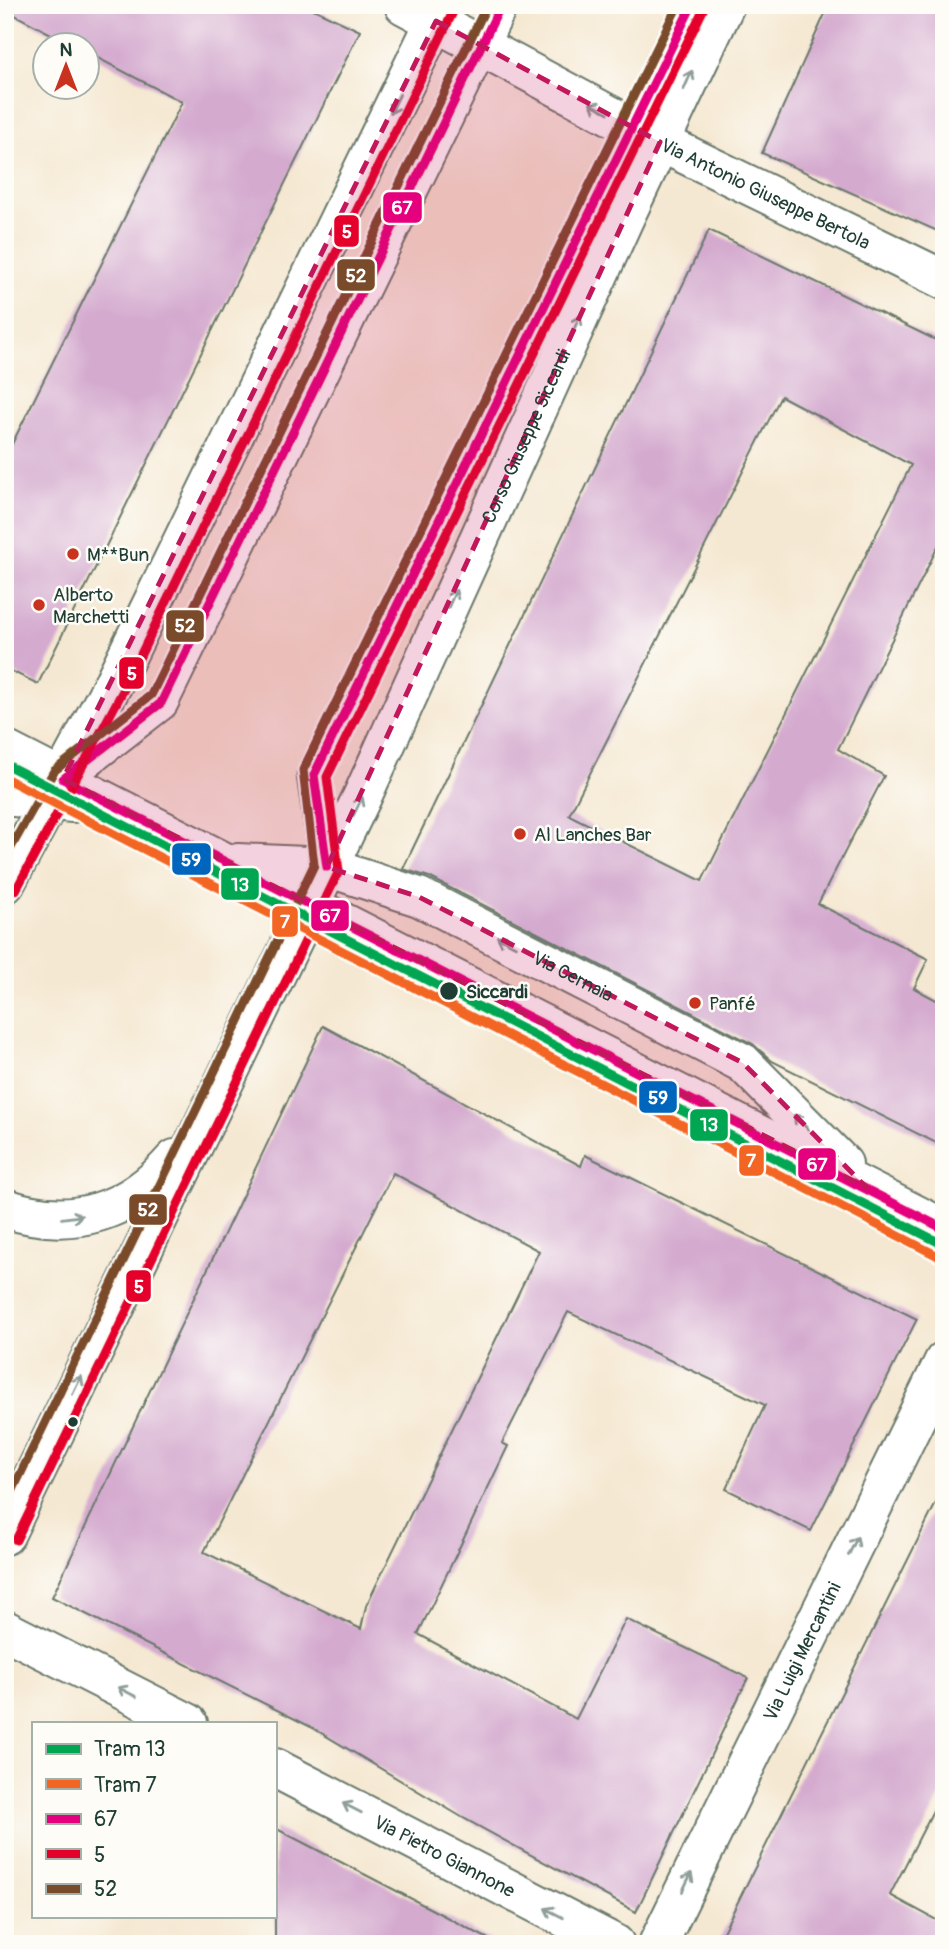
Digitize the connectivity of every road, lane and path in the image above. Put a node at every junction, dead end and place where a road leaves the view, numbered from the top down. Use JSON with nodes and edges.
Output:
{"nodes":[{"id":1,"x":501,"y":5,"type":"edge"},
{"id":2,"x":692,"y":5,"type":"edge"},
{"id":3,"x":725,"y":5,"type":"edge"},
{"id":4,"x":427,"y":10,"type":"edge"},
{"id":5,"x":481,"y":46,"type":"junction"},
{"id":6,"x":646,"y":134,"type":"junction"},
{"id":7,"x":944,"y":280,"type":"edge"},
{"id":8,"x":5,"y":750,"type":"edge"},
{"id":9,"x":57,"y":790,"type":"junction"},
{"id":10,"x":5,"y":796,"type":"edge"},
{"id":11,"x":229,"y":863,"type":"junction"},
{"id":12,"x":327,"y":867,"type":"junction"},
{"id":13,"x":5,"y":884,"type":"edge"},
{"id":14,"x":310,"y":905,"type":"junction"},
{"id":15,"x":197,"y":1135,"type":"junction"},
{"id":16,"x":867,"y":1188,"type":"junction"},
{"id":17,"x":5,"y":1208,"type":"edge"},
{"id":18,"x":944,"y":1229,"type":"edge"},
{"id":19,"x":944,"y":1361,"type":"edge"},
{"id":20,"x":5,"y":1535,"type":"edge"},
{"id":21,"x":5,"y":1630,"type":"edge"},
{"id":22,"x":186,"y":1722,"type":"edge"},
{"id":23,"x":276,"y":1769,"type":"edge"},
{"id":24,"x":615,"y":1944,"type":"edge"},
{"id":25,"x":658,"y":1944,"type":"edge"}],
"edges":[{"from":1,"to":5,"type":"lane"},
{"from":2,"to":6,"type":"lane","name":"Corso Giuseppe Siccardi"},
{"from":6,"to":3,"type":"street","name":"Corso Giuseppe Siccardi","one_way":true},
{"from":4,"to":5,"type":"street","name":"Via Antonio Giuseppe Bertola"},
{"from":4,"to":9,"type":"street","one_way":true},
{"from":6,"to":5,"type":"street","name":"Via Antonio Giuseppe Bertola","one_way":true},
{"from":5,"to":9,"type":"lane"},
{"from":6,"to":7,"type":"street","name":"Via Antonio Giuseppe Bertola"},
{"from":12,"to":6,"type":"street","name":"Corso Giuseppe Siccardi","one_way":true},
{"from":6,"to":12,"type":"lane","name":"Corso Giuseppe Siccardi"},
{"from":8,"to":9,"type":"street","name":"Via Cernaia"},
{"from":9,"to":10,"type":"street","name":"Via Cernaia"},
{"from":9,"to":11,"type":"street","name":"Via Cernaia"},
{"from":9,"to":13,"type":"street"},
{"from":11,"to":12,"type":"street","name":"Via Cernaia"},
{"from":11,"to":14,"type":"street","name":"Via Cernaia"},
{"from":12,"to":14,"type":"street","name":"Corso Giuseppe Siccardi"},
{"from":16,"to":12,"type":"street","name":"Via Cernaia","one_way":true},
{"from":14,"to":15,"type":"street","name":"Corso Giuseppe Siccardi"},
{"from":14,"to":16,"type":"street","name":"Via Cernaia"},
{"from":17,"to":15,"type":"street","one_way":true},
{"from":20,"to":15,"type":"street","name":"Corso Giuseppe Siccardi","one_way":true},
{"from":16,"to":18,"type":"street","name":"Via Cernaia"},
{"from":25,"to":19,"type":"street","name":"Via Luigi Mercantini","one_way":true},
{"from":22,"to":21,"type":"street","one_way":true},
{"from":24,"to":23,"type":"street","name":"Via Pietro Giannone","one_way":true}]}
